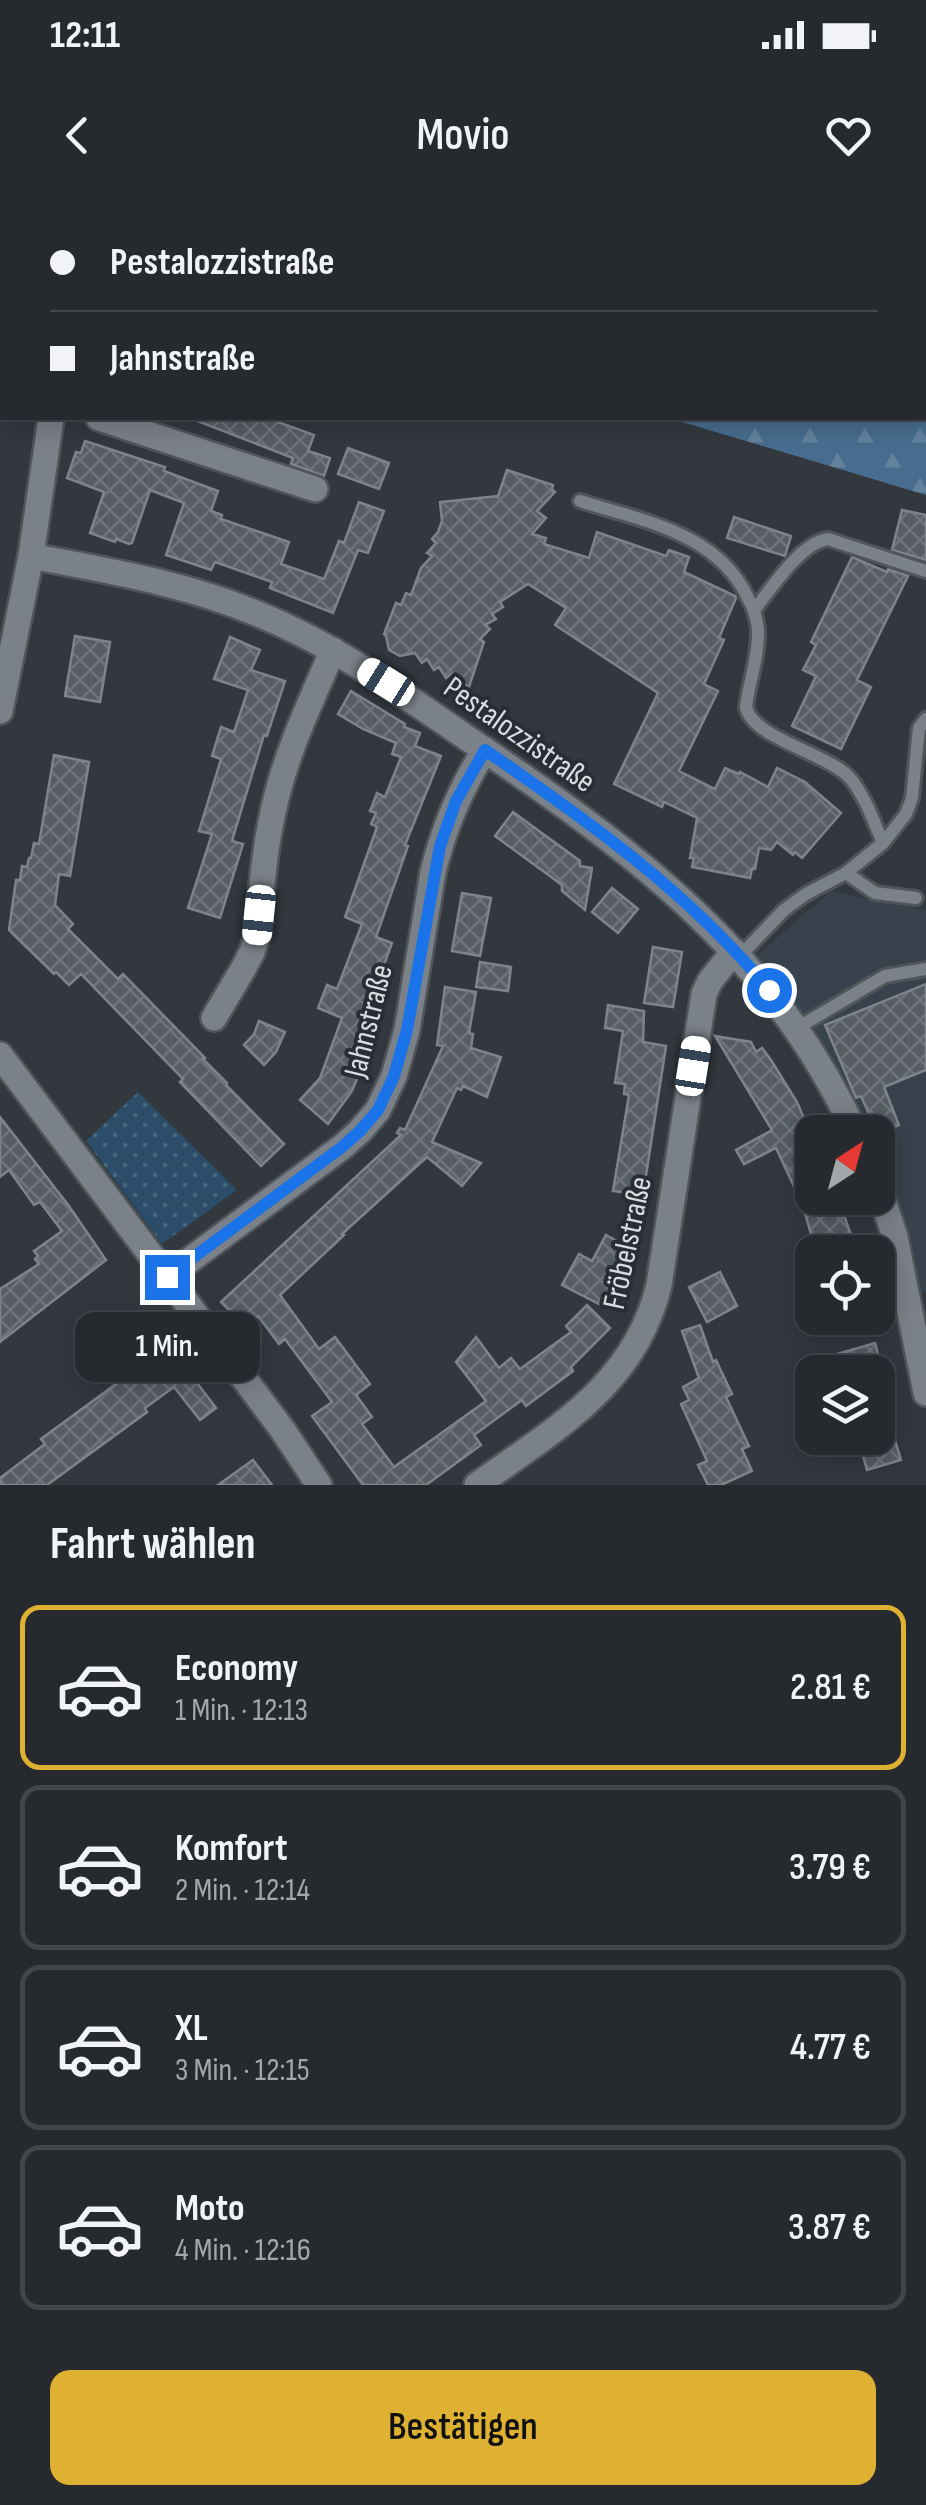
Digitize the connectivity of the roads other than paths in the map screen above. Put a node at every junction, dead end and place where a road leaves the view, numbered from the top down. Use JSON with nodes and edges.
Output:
{"nodes":[{"id":1,"x":51,"y":420,"type":"edge"},
{"id":2,"x":106,"y":420,"type":"edge"},
{"id":3,"x":315,"y":490,"type":"dead end"},
{"id":4,"x":580,"y":501,"type":"dead end"},
{"id":5,"x":30,"y":556,"type":"junction"},
{"id":6,"x":926,"y":571,"type":"edge"},
{"id":7,"x":754,"y":610,"type":"junction"},
{"id":8,"x":6,"y":649,"type":"edge"},
{"id":9,"x":333,"y":650,"type":"junction"},
{"id":10,"x":0,"y":711,"type":"edge"},
{"id":11,"x":926,"y":719,"type":"edge"},
{"id":12,"x":485,"y":750,"type":"junction"},
{"id":13,"x":922,"y":753,"type":"edge"},
{"id":14,"x":883,"y":843,"type":"junction"},
{"id":15,"x":846,"y":873,"type":"junction"},
{"id":16,"x":916,"y":898,"type":"dead end"},
{"id":17,"x":736,"y":954,"type":"junction"},
{"id":18,"x":926,"y":969,"type":"edge"},
{"id":19,"x":214,"y":1018,"type":"dead end"},
{"id":20,"x":797,"y":1028,"type":"junction"},
{"id":21,"x":0,"y":1055,"type":"edge"},
{"id":22,"x":846,"y":1115,"type":"edge"},
{"id":23,"x":887,"y":1215,"type":"edge"},
{"id":24,"x":167,"y":1277,"type":"junction"},
{"id":25,"x":926,"y":1393,"type":"edge"},
{"id":26,"x":320,"y":1485,"type":"edge"},
{"id":27,"x":477,"y":1485,"type":"edge"}],
"edges":[{"from":1,"to":5,"type":"street"},
{"from":2,"to":3,"type":"street"},
{"from":4,"to":7,"type":"lane"},
{"from":5,"to":8,"type":"street"},
{"from":5,"to":9,"type":"street","name":"Pestalozzistraße"},
{"from":6,"to":7,"type":"lane"},
{"from":7,"to":14,"type":"lane"},
{"from":8,"to":10,"type":"street"},
{"from":9,"to":12,"type":"street","name":"Pestalozzistraße"},
{"from":9,"to":19,"type":"street"},
{"from":11,"to":13,"type":"lane"},
{"from":12,"to":17,"type":"street","name":"Pestalozzistraße"},
{"from":12,"to":24,"type":"street","name":"Jahnstraße"},
{"from":13,"to":14,"type":"lane"},
{"from":14,"to":15,"type":"lane"},
{"from":15,"to":16,"type":"lane"},
{"from":15,"to":17,"type":"lane"},
{"from":17,"to":20,"type":"street","name":"Pestalozzistraße"},
{"from":17,"to":27,"type":"street","name":"Fröbelstraße"},
{"from":18,"to":20,"type":"lane"},
{"from":20,"to":22,"type":"street","name":"Pestalozzistraße"},
{"from":21,"to":24,"type":"street"},
{"from":23,"to":25,"type":"street"},
{"from":24,"to":26,"type":"street"}]}
